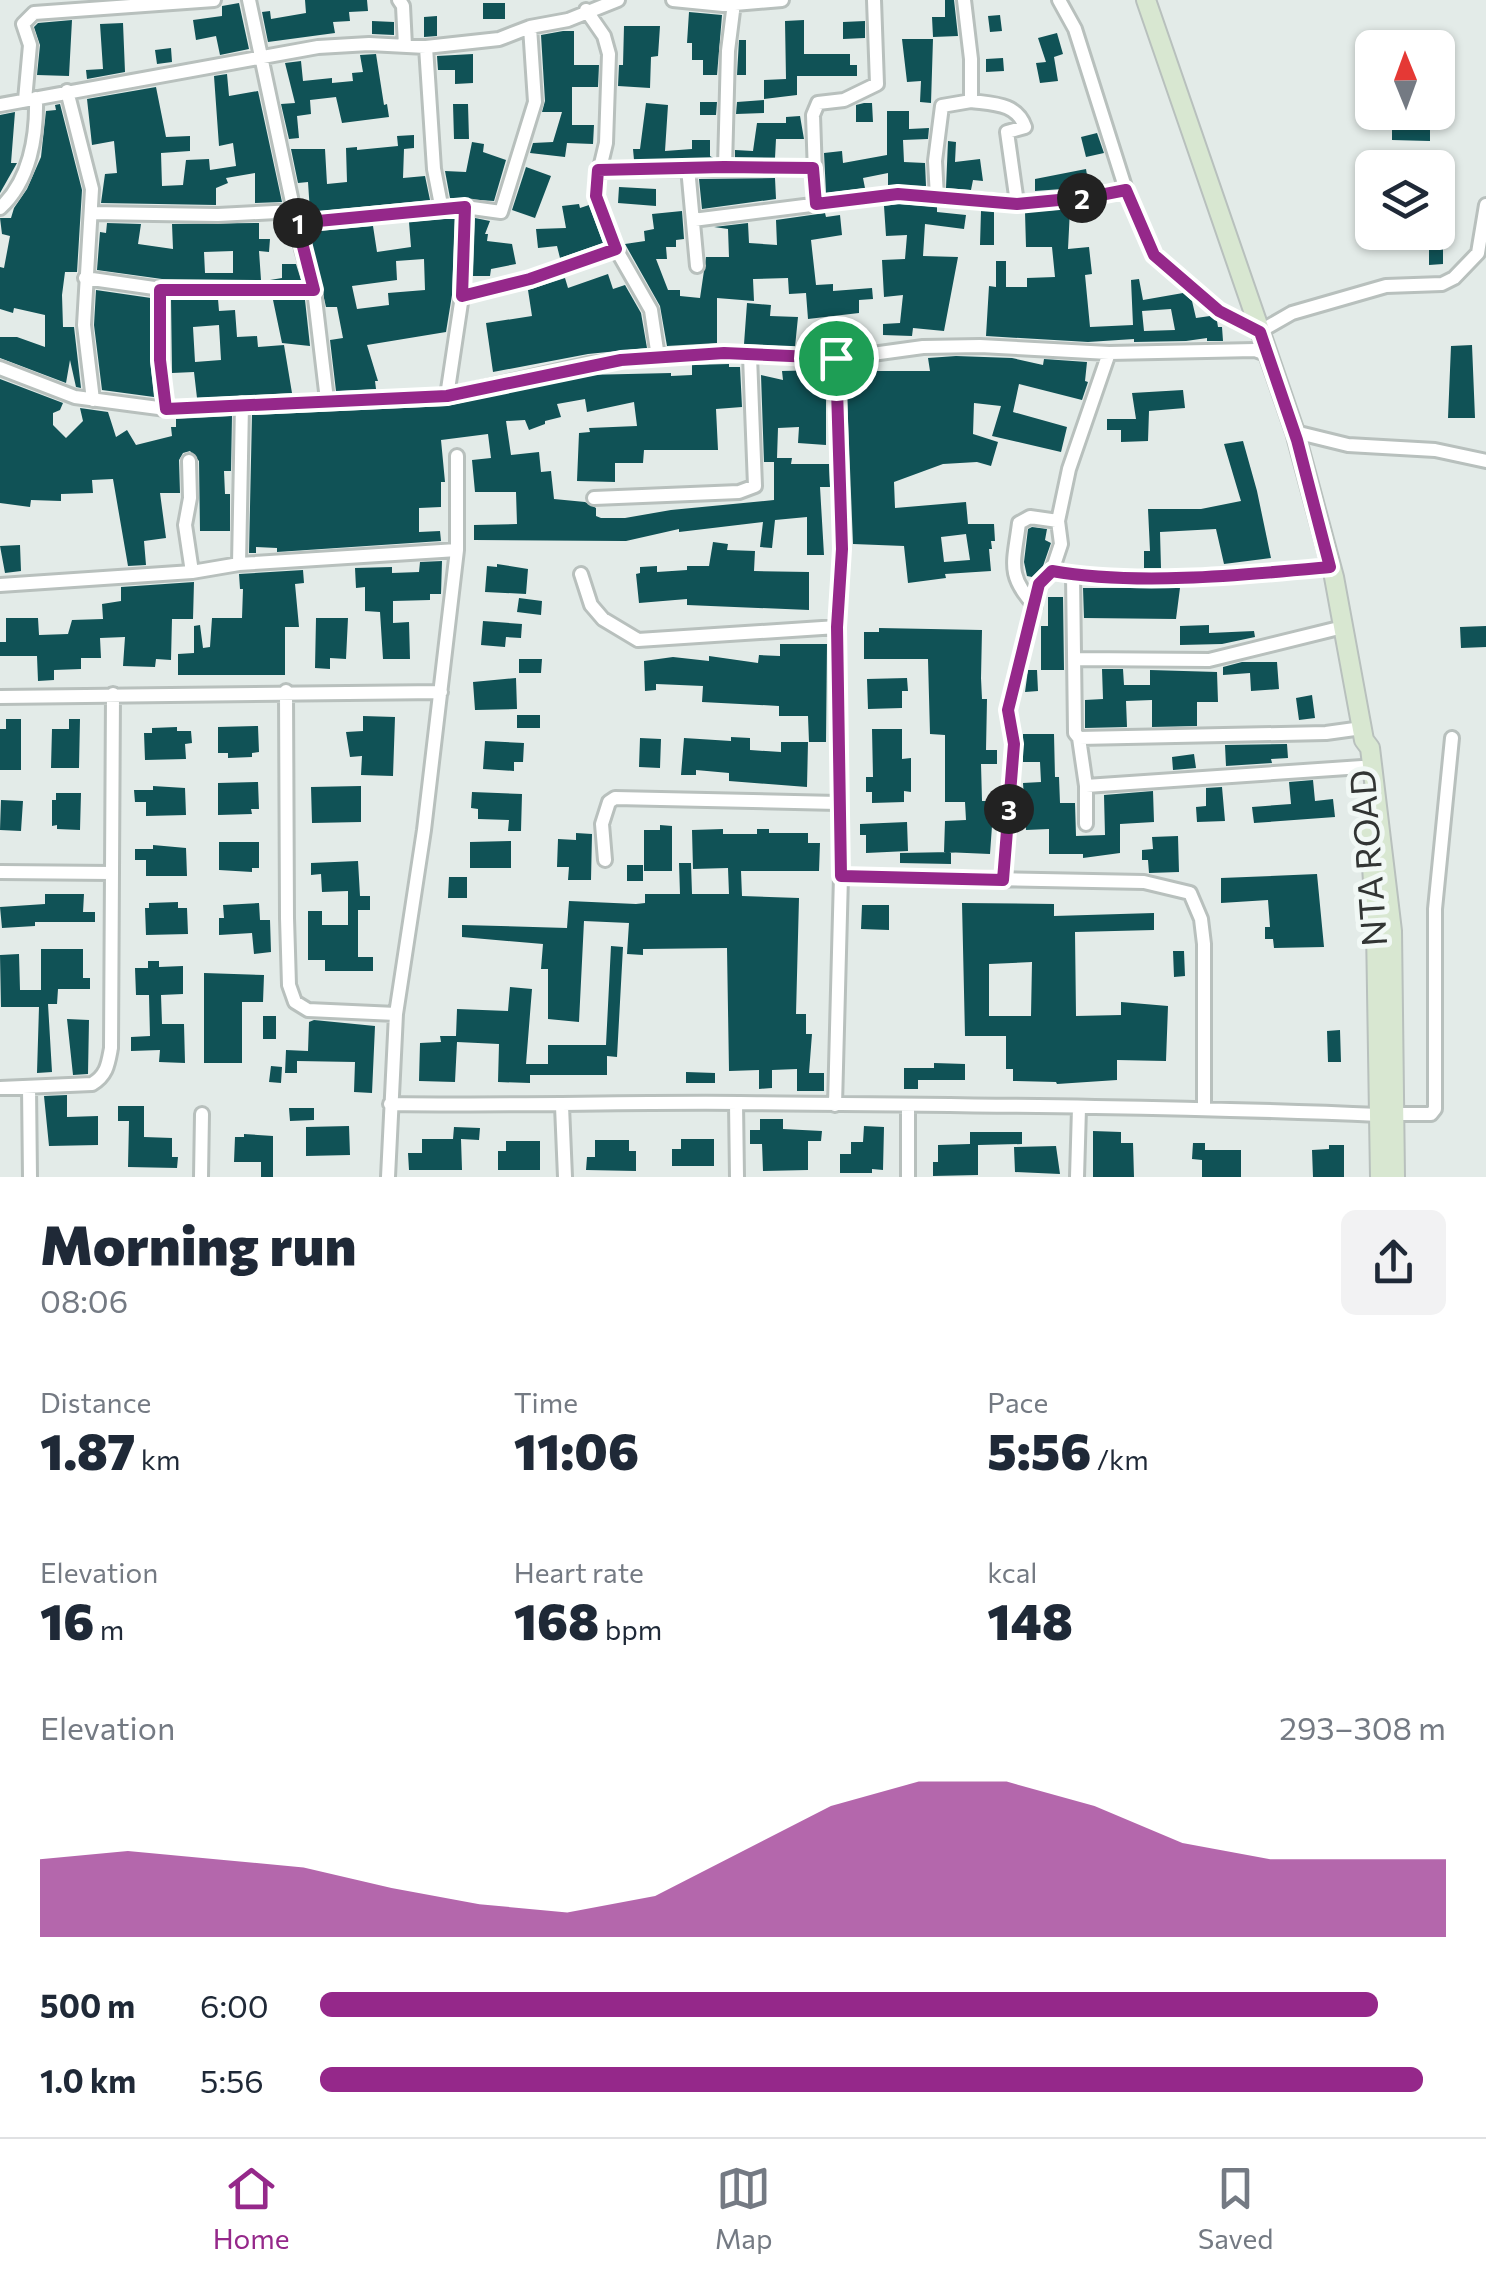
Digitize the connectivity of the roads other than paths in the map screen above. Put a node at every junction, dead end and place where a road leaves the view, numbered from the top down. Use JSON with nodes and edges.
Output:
{"nodes":[{"id":1,"x":214,"y":0,"type":"edge"},
{"id":2,"x":250,"y":0,"type":"edge"},
{"id":3,"x":399,"y":0,"type":"edge"},
{"id":4,"x":618,"y":0,"type":"edge"},
{"id":5,"x":673,"y":0,"type":"edge"},
{"id":6,"x":782,"y":0,"type":"edge"},
{"id":7,"x":874,"y":0,"type":"edge"},
{"id":8,"x":964,"y":0,"type":"edge"},
{"id":9,"x":1060,"y":0,"type":"edge"},
{"id":10,"x":1146,"y":0,"type":"edge"},
{"id":11,"x":734,"y":2,"type":"junction"},
{"id":12,"x":79,"y":6,"type":"edge"},
{"id":13,"x":586,"y":10,"type":"junction"},
{"id":14,"x":530,"y":28,"type":"junction"},
{"id":15,"x":405,"y":46,"type":"junction"},
{"id":16,"x":426,"y":47,"type":"junction"},
{"id":17,"x":262,"y":56,"type":"junction"},
{"id":18,"x":67,"y":91,"type":"junction"},
{"id":19,"x":31,"y":99,"type":"junction"},
{"id":20,"x":971,"y":101,"type":"junction"},
{"id":21,"x":0,"y":105,"type":"edge"},
{"id":22,"x":724,"y":167,"type":"junction"},
{"id":23,"x":688,"y":168,"type":"junction"},
{"id":24,"x":813,"y":168,"type":"junction"},
{"id":25,"x":598,"y":170,"type":"junction"},
{"id":26,"x":1126,"y":190,"type":"junction"},
{"id":27,"x":937,"y":197,"type":"junction"},
{"id":28,"x":816,"y":204,"type":"junction"},
{"id":29,"x":1017,"y":204,"type":"junction"},
{"id":30,"x":1486,"y":206,"type":"edge"},
{"id":31,"x":1,"y":207,"type":"edge"},
{"id":32,"x":465,"y":207,"type":"junction"},
{"id":33,"x":442,"y":210,"type":"junction"},
{"id":34,"x":91,"y":213,"type":"junction"},
{"id":35,"x":296,"y":217,"type":"junction"},
{"id":36,"x":692,"y":220,"type":"junction"},
{"id":37,"x":616,"y":249,"type":"junction"},
{"id":38,"x":697,"y":266,"type":"dead end"},
{"id":39,"x":85,"y":278,"type":"junction"},
{"id":40,"x":160,"y":290,"type":"junction"},
{"id":41,"x":314,"y":290,"type":"junction"},
{"id":42,"x":462,"y":296,"type":"junction"},
{"id":43,"x":1260,"y":332,"type":"junction"},
{"id":44,"x":1108,"y":353,"type":"junction"},
{"id":45,"x":1270,"y":355,"type":"junction"},
{"id":46,"x":750,"y":356,"type":"junction"},
{"id":47,"x":658,"y":357,"type":"junction"},
{"id":48,"x":836,"y":358,"type":"junction"},
{"id":49,"x":0,"y":368,"type":"edge"},
{"id":50,"x":447,"y":396,"type":"junction"},
{"id":51,"x":92,"y":400,"type":"junction"},
{"id":52,"x":327,"y":400,"type":"junction"},
{"id":53,"x":242,"y":404,"type":"junction"},
{"id":54,"x":166,"y":409,"type":"junction"},
{"id":55,"x":1295,"y":432,"type":"junction"},
{"id":56,"x":457,"y":456,"type":"dead end"},
{"id":57,"x":1486,"y":460,"type":"edge"},
{"id":58,"x":188,"y":462,"type":"dead end"},
{"id":59,"x":594,"y":498,"type":"dead end"},
{"id":60,"x":1058,"y":521,"type":"junction"},
{"id":61,"x":457,"y":550,"type":"junction"},
{"id":62,"x":239,"y":564,"type":"junction"},
{"id":63,"x":1330,"y":567,"type":"junction"},
{"id":64,"x":1052,"y":571,"type":"junction"},
{"id":65,"x":192,"y":572,"type":"junction"},
{"id":66,"x":581,"y":574,"type":"dead end"},
{"id":67,"x":1073,"y":575,"type":"junction"},
{"id":68,"x":0,"y":585,"type":"edge"},
{"id":69,"x":1035,"y":606,"type":"junction"},
{"id":70,"x":837,"y":627,"type":"junction"},
{"id":71,"x":1343,"y":627,"type":"junction"},
{"id":72,"x":1076,"y":659,"type":"junction"},
{"id":73,"x":286,"y":691,"type":"junction"},
{"id":74,"x":441,"y":692,"type":"junction"},
{"id":75,"x":113,"y":694,"type":"junction"},
{"id":76,"x":0,"y":696,"type":"edge"},
{"id":77,"x":1363,"y":734,"type":"junction"},
{"id":78,"x":1079,"y":738,"type":"junction"},
{"id":79,"x":1452,"y":738,"type":"dead end"},
{"id":80,"x":1362,"y":767,"type":"junction"},
{"id":81,"x":1086,"y":786,"type":"junction"},
{"id":82,"x":838,"y":802,"type":"junction"},
{"id":83,"x":1086,"y":824,"type":"dead end"},
{"id":84,"x":606,"y":860,"type":"dead end"},
{"id":85,"x":0,"y":872,"type":"edge"},
{"id":86,"x":112,"y":873,"type":"junction"},
{"id":87,"x":841,"y":876,"type":"junction"},
{"id":88,"x":1003,"y":880,"type":"junction"},
{"id":89,"x":396,"y":1014,"type":"junction"},
{"id":90,"x":28,"y":1087,"type":"junction"},
{"id":91,"x":0,"y":1088,"type":"edge"},
{"id":92,"x":736,"y":1103,"type":"junction"},
{"id":93,"x":390,"y":1104,"type":"junction"},
{"id":94,"x":835,"y":1105,"type":"junction"},
{"id":95,"x":908,"y":1105,"type":"junction"},
{"id":96,"x":562,"y":1106,"type":"junction"},
{"id":97,"x":1078,"y":1108,"type":"junction"},
{"id":98,"x":1204,"y":1108,"type":"junction"},
{"id":99,"x":202,"y":1114,"type":"dead end"},
{"id":100,"x":1386,"y":1114,"type":"junction"},
{"id":101,"x":30,"y":1177,"type":"edge"},
{"id":102,"x":201,"y":1177,"type":"edge"},
{"id":103,"x":388,"y":1177,"type":"edge"},
{"id":104,"x":565,"y":1177,"type":"edge"},
{"id":105,"x":736,"y":1177,"type":"edge"},
{"id":106,"x":908,"y":1177,"type":"edge"},
{"id":107,"x":1078,"y":1177,"type":"edge"},
{"id":108,"x":1380,"y":1177,"type":"edge"},
{"id":109,"x":1395,"y":1177,"type":"edge"}],
"edges":[{"from":1,"to":12,"type":"street"},
{"from":2,"to":17,"type":"street"},
{"from":3,"to":15,"type":"street"},
{"from":4,"to":13,"type":"street"},
{"from":5,"to":11,"type":"street"},
{"from":6,"to":11,"type":"street"},
{"from":7,"to":24,"type":"street"},
{"from":8,"to":20,"type":"street"},
{"from":9,"to":26,"type":"street"},
{"from":10,"to":43,"type":"main road"},
{"from":11,"to":22,"type":"street"},
{"from":12,"to":19,"type":"street"},
{"from":13,"to":14,"type":"street"},
{"from":13,"to":25,"type":"street"},
{"from":14,"to":16,"type":"street"},
{"from":14,"to":32,"type":"street"},
{"from":15,"to":16,"type":"street"},
{"from":15,"to":17,"type":"street"},
{"from":16,"to":33,"type":"street"},
{"from":17,"to":18,"type":"street"},
{"from":17,"to":35,"type":"street"},
{"from":18,"to":19,"type":"street"},
{"from":18,"to":34,"type":"street"},
{"from":19,"to":21,"type":"street"},
{"from":19,"to":31,"type":"street"},
{"from":20,"to":27,"type":"street"},
{"from":20,"to":29,"type":"street"},
{"from":22,"to":23,"type":"street"},
{"from":22,"to":24,"type":"street"},
{"from":23,"to":25,"type":"street"},
{"from":23,"to":36,"type":"street"},
{"from":24,"to":28,"type":"street"},
{"from":25,"to":37,"type":"street"},
{"from":26,"to":29,"type":"street"},
{"from":26,"to":43,"type":"street"},
{"from":27,"to":28,"type":"street"},
{"from":27,"to":29,"type":"street"},
{"from":28,"to":36,"type":"street"},
{"from":30,"to":43,"type":"street"},
{"from":32,"to":33,"type":"street"},
{"from":32,"to":42,"type":"street"},
{"from":33,"to":35,"type":"street"},
{"from":34,"to":35,"type":"street"},
{"from":34,"to":39,"type":"street"},
{"from":35,"to":41,"type":"street"},
{"from":36,"to":38,"type":"street"},
{"from":37,"to":42,"type":"street"},
{"from":37,"to":47,"type":"street"},
{"from":39,"to":40,"type":"street"},
{"from":39,"to":51,"type":"street"},
{"from":40,"to":41,"type":"street"},
{"from":40,"to":54,"type":"street"},
{"from":41,"to":52,"type":"street"},
{"from":42,"to":50,"type":"street"},
{"from":43,"to":45,"type":"main road"},
{"from":44,"to":45,"type":"street"},
{"from":44,"to":48,"type":"street"},
{"from":44,"to":60,"type":"street"},
{"from":45,"to":55,"type":"main road"},
{"from":46,"to":47,"type":"street"},
{"from":46,"to":48,"type":"street"},
{"from":46,"to":59,"type":"street"},
{"from":47,"to":50,"type":"street"},
{"from":48,"to":70,"type":"street"},
{"from":49,"to":51,"type":"street"},
{"from":50,"to":52,"type":"street"},
{"from":51,"to":54,"type":"street"},
{"from":52,"to":53,"type":"street"},
{"from":53,"to":54,"type":"street"},
{"from":53,"to":62,"type":"street"},
{"from":55,"to":57,"type":"street"},
{"from":55,"to":63,"type":"main road"},
{"from":56,"to":61,"type":"street"},
{"from":58,"to":65,"type":"street"},
{"from":60,"to":64,"type":"street"},
{"from":60,"to":69,"type":"street"},
{"from":61,"to":62,"type":"street"},
{"from":61,"to":74,"type":"street"},
{"from":62,"to":65,"type":"street"},
{"from":63,"to":67,"type":"street"},
{"from":63,"to":71,"type":"main road"},
{"from":64,"to":67,"type":"street"},
{"from":64,"to":69,"type":"street"},
{"from":65,"to":68,"type":"street"},
{"from":66,"to":70,"type":"street"},
{"from":67,"to":72,"type":"street"},
{"from":69,"to":88,"type":"street"},
{"from":70,"to":82,"type":"street"},
{"from":71,"to":72,"type":"street"},
{"from":71,"to":77,"type":"main road"},
{"from":72,"to":78,"type":"street"},
{"from":73,"to":74,"type":"street"},
{"from":73,"to":75,"type":"street"},
{"from":73,"to":89,"type":"street"},
{"from":74,"to":89,"type":"street"},
{"from":75,"to":76,"type":"street"},
{"from":75,"to":86,"type":"street"},
{"from":77,"to":78,"type":"street"},
{"from":77,"to":80,"type":"main road","name":"NTA ROAD"},
{"from":77,"to":100,"type":"main road","name":"NTA ROAD"},
{"from":78,"to":81,"type":"street"},
{"from":79,"to":100,"type":"street"},
{"from":80,"to":81,"type":"street"},
{"from":80,"to":100,"type":"main road","name":"NTA ROAD"},
{"from":81,"to":83,"type":"street"},
{"from":82,"to":84,"type":"street"},
{"from":82,"to":87,"type":"street"},
{"from":85,"to":86,"type":"street"},
{"from":86,"to":90,"type":"street"},
{"from":87,"to":88,"type":"street"},
{"from":87,"to":94,"type":"street"},
{"from":88,"to":98,"type":"street"},
{"from":89,"to":93,"type":"street"},
{"from":90,"to":91,"type":"street"},
{"from":90,"to":101,"type":"street"},
{"from":92,"to":94,"type":"street"},
{"from":92,"to":96,"type":"street"},
{"from":92,"to":105,"type":"street"},
{"from":93,"to":96,"type":"street"},
{"from":93,"to":103,"type":"street"},
{"from":94,"to":95,"type":"street"},
{"from":95,"to":97,"type":"street"},
{"from":95,"to":106,"type":"street"},
{"from":96,"to":104,"type":"street"},
{"from":97,"to":98,"type":"street"},
{"from":97,"to":107,"type":"street"},
{"from":98,"to":100,"type":"street"},
{"from":99,"to":102,"type":"street"},
{"from":100,"to":108,"type":"main road","name":"NTA ROAD"},
{"from":100,"to":109,"type":"main road","name":"NTA ROAD"}]}
